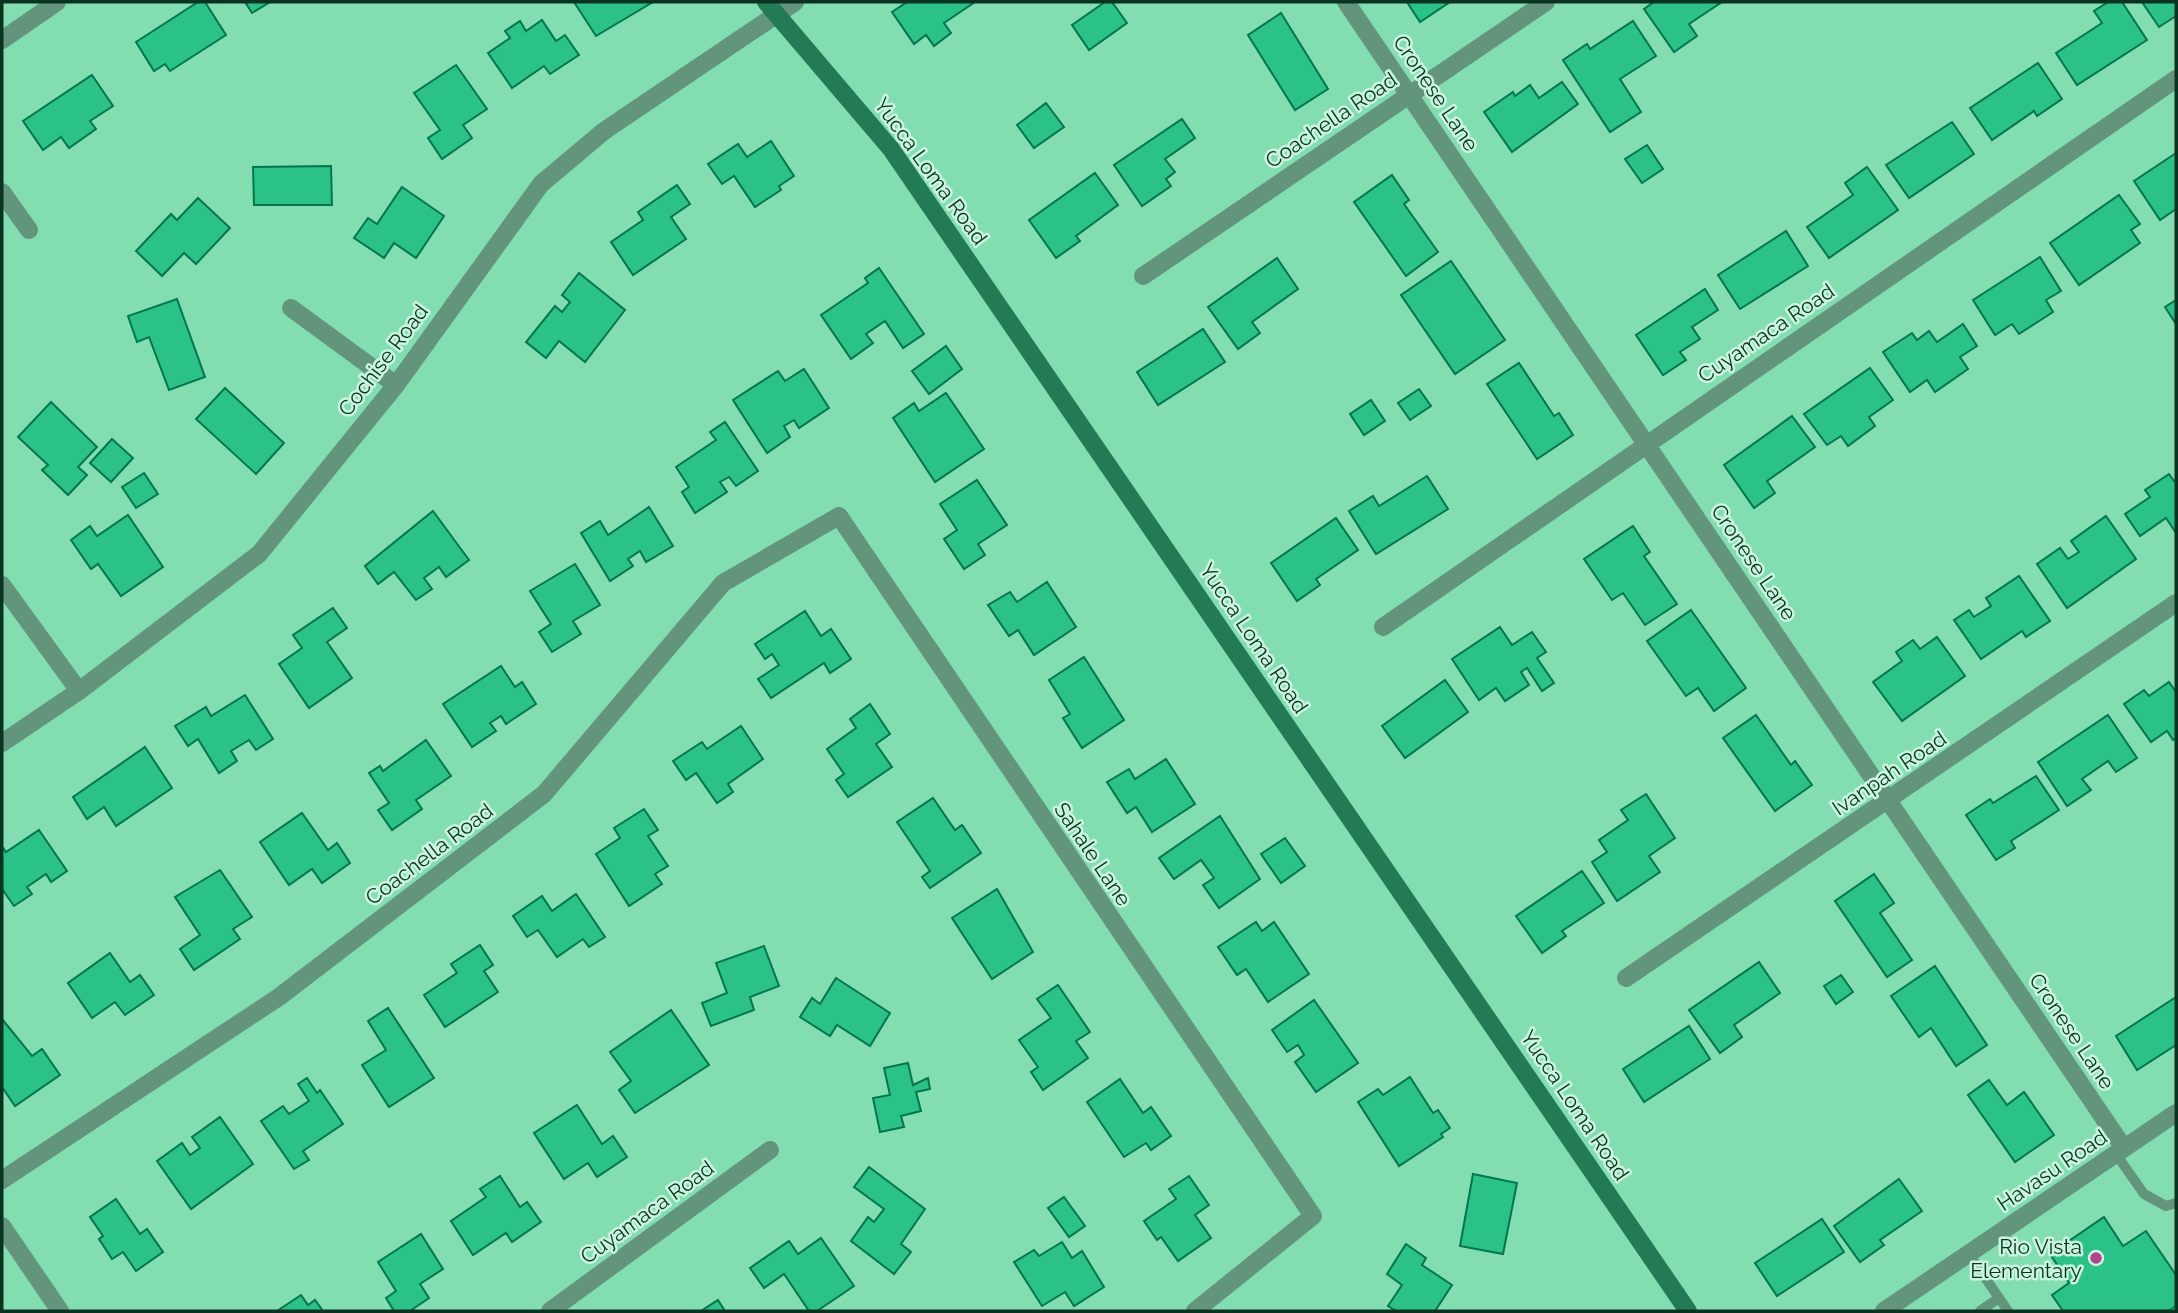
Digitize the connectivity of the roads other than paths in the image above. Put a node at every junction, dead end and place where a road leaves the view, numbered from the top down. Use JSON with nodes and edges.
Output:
{"nodes":[{"id":1,"x":57,"y":2,"type":"edge"},
{"id":2,"x":795,"y":2,"type":"edge"},
{"id":3,"x":1346,"y":2,"type":"edge"},
{"id":4,"x":1546,"y":2,"type":"edge"},
{"id":5,"x":772,"y":8,"type":"edge"},
{"id":6,"x":2,"y":40,"type":"edge"},
{"id":7,"x":2176,"y":79,"type":"edge"},
{"id":8,"x":1410,"y":95,"type":"junction"},
{"id":9,"x":2,"y":192,"type":"edge"},
{"id":10,"x":29,"y":230,"type":"dead end"},
{"id":11,"x":1143,"y":276,"type":"dead end"},
{"id":12,"x":290,"y":308,"type":"dead end"},
{"id":13,"x":396,"y":384,"type":"junction"},
{"id":14,"x":1647,"y":443,"type":"junction"},
{"id":15,"x":839,"y":516,"type":"joint"},
{"id":16,"x":2,"y":585,"type":"edge"},
{"id":17,"x":2176,"y":603,"type":"edge"},
{"id":18,"x":1383,"y":626,"type":"dead end"},
{"id":19,"x":79,"y":691,"type":"junction"},
{"id":20,"x":2,"y":743,"type":"edge"},
{"id":21,"x":1889,"y":801,"type":"junction"},
{"id":22,"x":1626,"y":978,"type":"dead end"},
{"id":23,"x":2176,"y":1113,"type":"edge"},
{"id":24,"x":770,"y":1150,"type":"dead end"},
{"id":25,"x":2120,"y":1151,"type":"junction"},
{"id":26,"x":2,"y":1180,"type":"edge"},
{"id":27,"x":2176,"y":1203,"type":"edge"},
{"id":28,"x":2,"y":1226,"type":"edge"},
{"id":29,"x":1969,"y":1254,"type":"junction"},
{"id":30,"x":1999,"y":1298,"type":"junction"},
{"id":31,"x":60,"y":1311,"type":"edge"},
{"id":32,"x":550,"y":1311,"type":"edge"},
{"id":33,"x":1195,"y":1311,"type":"edge"},
{"id":34,"x":1688,"y":1311,"type":"edge"},
{"id":35,"x":1884,"y":1311,"type":"edge"},
{"id":36,"x":1980,"y":1311,"type":"edge"},
{"id":37,"x":2008,"y":1311,"type":"edge"}],
"edges":[{"from":1,"to":6,"type":"street"},
{"from":2,"to":5,"type":"street","name":"Cochise Road"},
{"from":3,"to":8,"type":"street","name":"Cronese Lane"},
{"from":4,"to":8,"type":"street","name":"Coachella Road"},
{"from":5,"to":13,"type":"street","name":"Cochise Road"},
{"from":5,"to":34,"type":"main road","name":"Yucca Loma Road"},
{"from":7,"to":14,"type":"street","name":"Cuyamaca Road"},
{"from":8,"to":11,"type":"street","name":"Coachella Road"},
{"from":8,"to":14,"type":"street","name":"Cronese Lane"},
{"from":9,"to":10,"type":"street"},
{"from":12,"to":13,"type":"street"},
{"from":13,"to":19,"type":"street","name":"Cochise Road"},
{"from":14,"to":18,"type":"street","name":"Cuyamaca Road"},
{"from":14,"to":21,"type":"street","name":"Cronese Lane"},
{"from":15,"to":26,"type":"street","name":"Coachella Road"},
{"from":15,"to":33,"type":"street","name":"Sahale Lane"},
{"from":16,"to":19,"type":"street"},
{"from":17,"to":21,"type":"street","name":"Ivanpah Road"},
{"from":19,"to":20,"type":"street","name":"Cochise Road"},
{"from":21,"to":22,"type":"street","name":"Ivanpah Road"},
{"from":21,"to":25,"type":"street","name":"Cronese Lane"},
{"from":23,"to":25,"type":"street","name":"Havasu Road"},
{"from":24,"to":32,"type":"street","name":"Cuyamaca Road"},
{"from":25,"to":27,"type":"lane"},
{"from":25,"to":29,"type":"street","name":"Havasu Road"},
{"from":28,"to":31,"type":"street"},
{"from":29,"to":30,"type":"lane"},
{"from":29,"to":35,"type":"street","name":"Havasu Road"},
{"from":30,"to":36,"type":"lane"},
{"from":30,"to":37,"type":"lane"}]}
